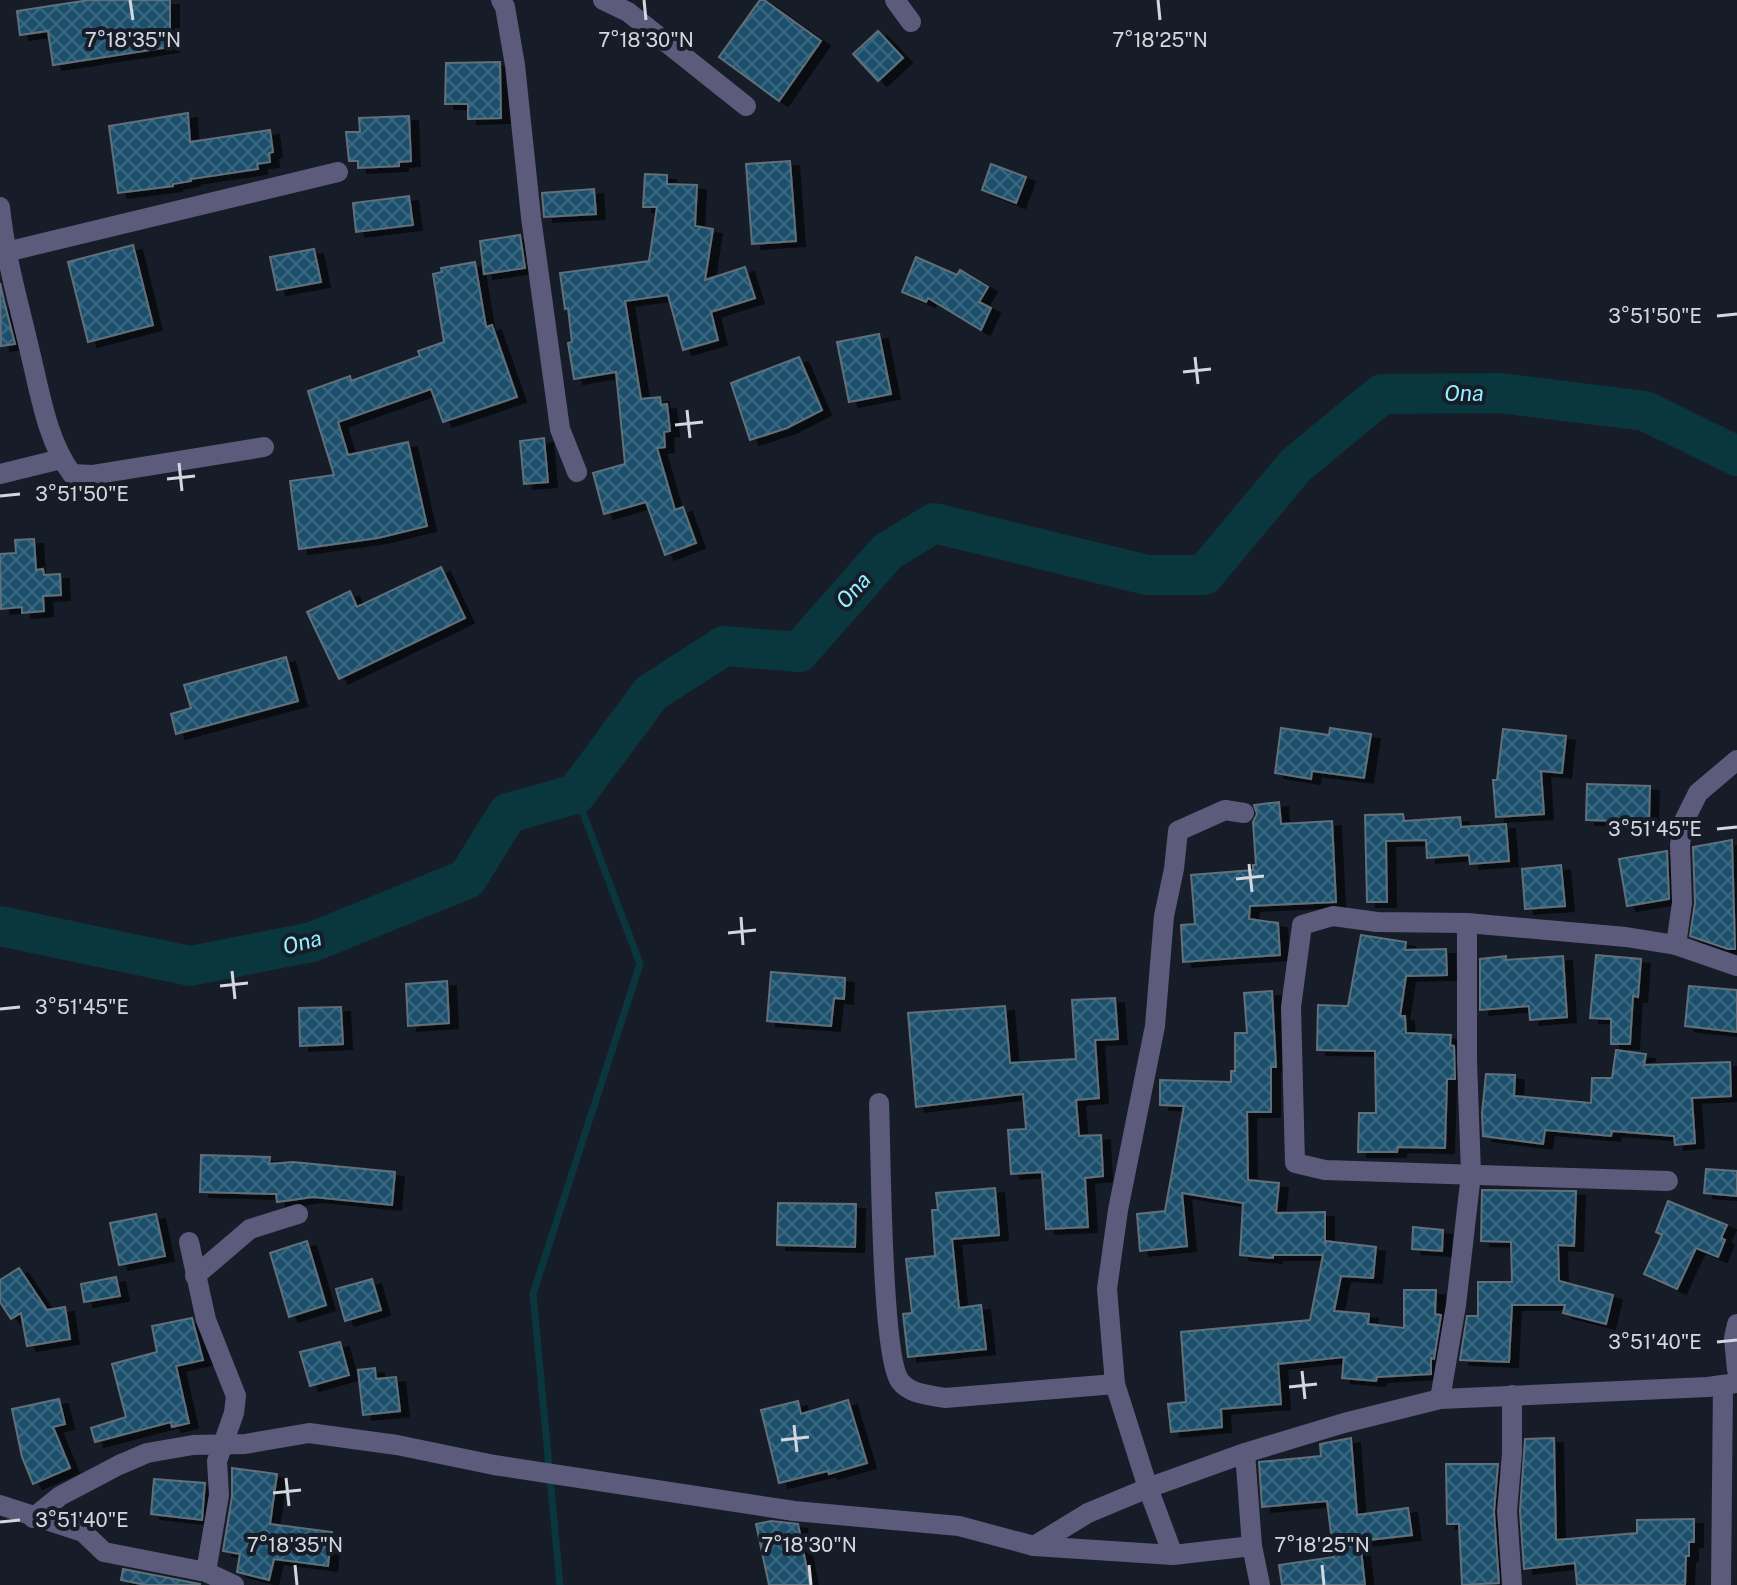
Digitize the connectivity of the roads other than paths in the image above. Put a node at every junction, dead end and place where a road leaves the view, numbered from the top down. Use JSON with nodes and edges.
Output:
{"nodes":[{"id":1,"x":501,"y":0,"type":"edge"},
{"id":2,"x":603,"y":0,"type":"edge"},
{"id":3,"x":895,"y":0,"type":"edge"},
{"id":4,"x":911,"y":22,"type":"dead end"},
{"id":5,"x":746,"y":106,"type":"dead end"},
{"id":6,"x":338,"y":172,"type":"dead end"},
{"id":7,"x":0,"y":207,"type":"edge"},
{"id":8,"x":3,"y":247,"type":"edge"},
{"id":9,"x":264,"y":447,"type":"dead end"},
{"id":10,"x":61,"y":459,"type":"junction"},
{"id":11,"x":577,"y":472,"type":"dead end"},
{"id":12,"x":0,"y":474,"type":"edge"},
{"id":13,"x":1737,"y":760,"type":"edge"},
{"id":14,"x":1244,"y":813,"type":"dead end"},
{"id":15,"x":1467,"y":923,"type":"junction"},
{"id":16,"x":1676,"y":945,"type":"junction"},
{"id":17,"x":1737,"y":966,"type":"edge"},
{"id":18,"x":879,"y":1103,"type":"dead end"},
{"id":19,"x":1471,"y":1174,"type":"junction"},
{"id":20,"x":1668,"y":1181,"type":"dead end"},
{"id":21,"x":298,"y":1214,"type":"dead end"},
{"id":22,"x":189,"y":1242,"type":"dead end"},
{"id":23,"x":195,"y":1276,"type":"junction"},
{"id":24,"x":1737,"y":1324,"type":"edge"},
{"id":25,"x":1737,"y":1370,"type":"edge"},
{"id":26,"x":1115,"y":1384,"type":"junction"},
{"id":27,"x":1730,"y":1384,"type":"edge"},
{"id":28,"x":1512,"y":1395,"type":"junction"},
{"id":29,"x":1440,"y":1399,"type":"junction"},
{"id":30,"x":224,"y":1446,"type":"junction"},
{"id":31,"x":1245,"y":1453,"type":"junction"},
{"id":32,"x":1148,"y":1488,"type":"junction"},
{"id":33,"x":0,"y":1505,"type":"edge"},
{"id":34,"x":33,"y":1518,"type":"junction"},
{"id":35,"x":1034,"y":1546,"type":"junction"},
{"id":36,"x":1252,"y":1546,"type":"junction"},
{"id":37,"x":1173,"y":1555,"type":"junction"},
{"id":38,"x":206,"y":1572,"type":"junction"},
{"id":39,"x":234,"y":1585,"type":"edge"},
{"id":40,"x":1260,"y":1585,"type":"edge"},
{"id":41,"x":1512,"y":1585,"type":"edge"},
{"id":42,"x":1721,"y":1585,"type":"edge"}],
"edges":[{"from":1,"to":11,"type":"street"},
{"from":2,"to":5,"type":"street"},
{"from":3,"to":4,"type":"street"},
{"from":6,"to":8,"type":"street"},
{"from":7,"to":8,"type":"street"},
{"from":8,"to":10,"type":"street"},
{"from":9,"to":10,"type":"street"},
{"from":10,"to":12,"type":"street"},
{"from":13,"to":16,"type":"street"},
{"from":14,"to":26,"type":"street"},
{"from":15,"to":16,"type":"street"},
{"from":15,"to":19,"type":"street"},
{"from":15,"to":19,"type":"street"},
{"from":16,"to":17,"type":"street"},
{"from":18,"to":26,"type":"street"},
{"from":19,"to":20,"type":"street"},
{"from":19,"to":29,"type":"street"},
{"from":21,"to":23,"type":"street"},
{"from":22,"to":23,"type":"street"},
{"from":23,"to":30,"type":"street"},
{"from":24,"to":25,"type":"street"},
{"from":26,"to":32,"type":"street"},
{"from":27,"to":28,"type":"street"},
{"from":27,"to":42,"type":"street"},
{"from":28,"to":29,"type":"street"},
{"from":28,"to":41,"type":"street"},
{"from":29,"to":31,"type":"street"},
{"from":30,"to":34,"type":"street"},
{"from":30,"to":35,"type":"street"},
{"from":30,"to":38,"type":"street"},
{"from":31,"to":32,"type":"street"},
{"from":31,"to":36,"type":"street"},
{"from":32,"to":35,"type":"street"},
{"from":32,"to":37,"type":"street"},
{"from":33,"to":34,"type":"street"},
{"from":34,"to":38,"type":"street"},
{"from":35,"to":37,"type":"street"},
{"from":36,"to":37,"type":"street"},
{"from":36,"to":40,"type":"street"},
{"from":38,"to":39,"type":"street"}]}
